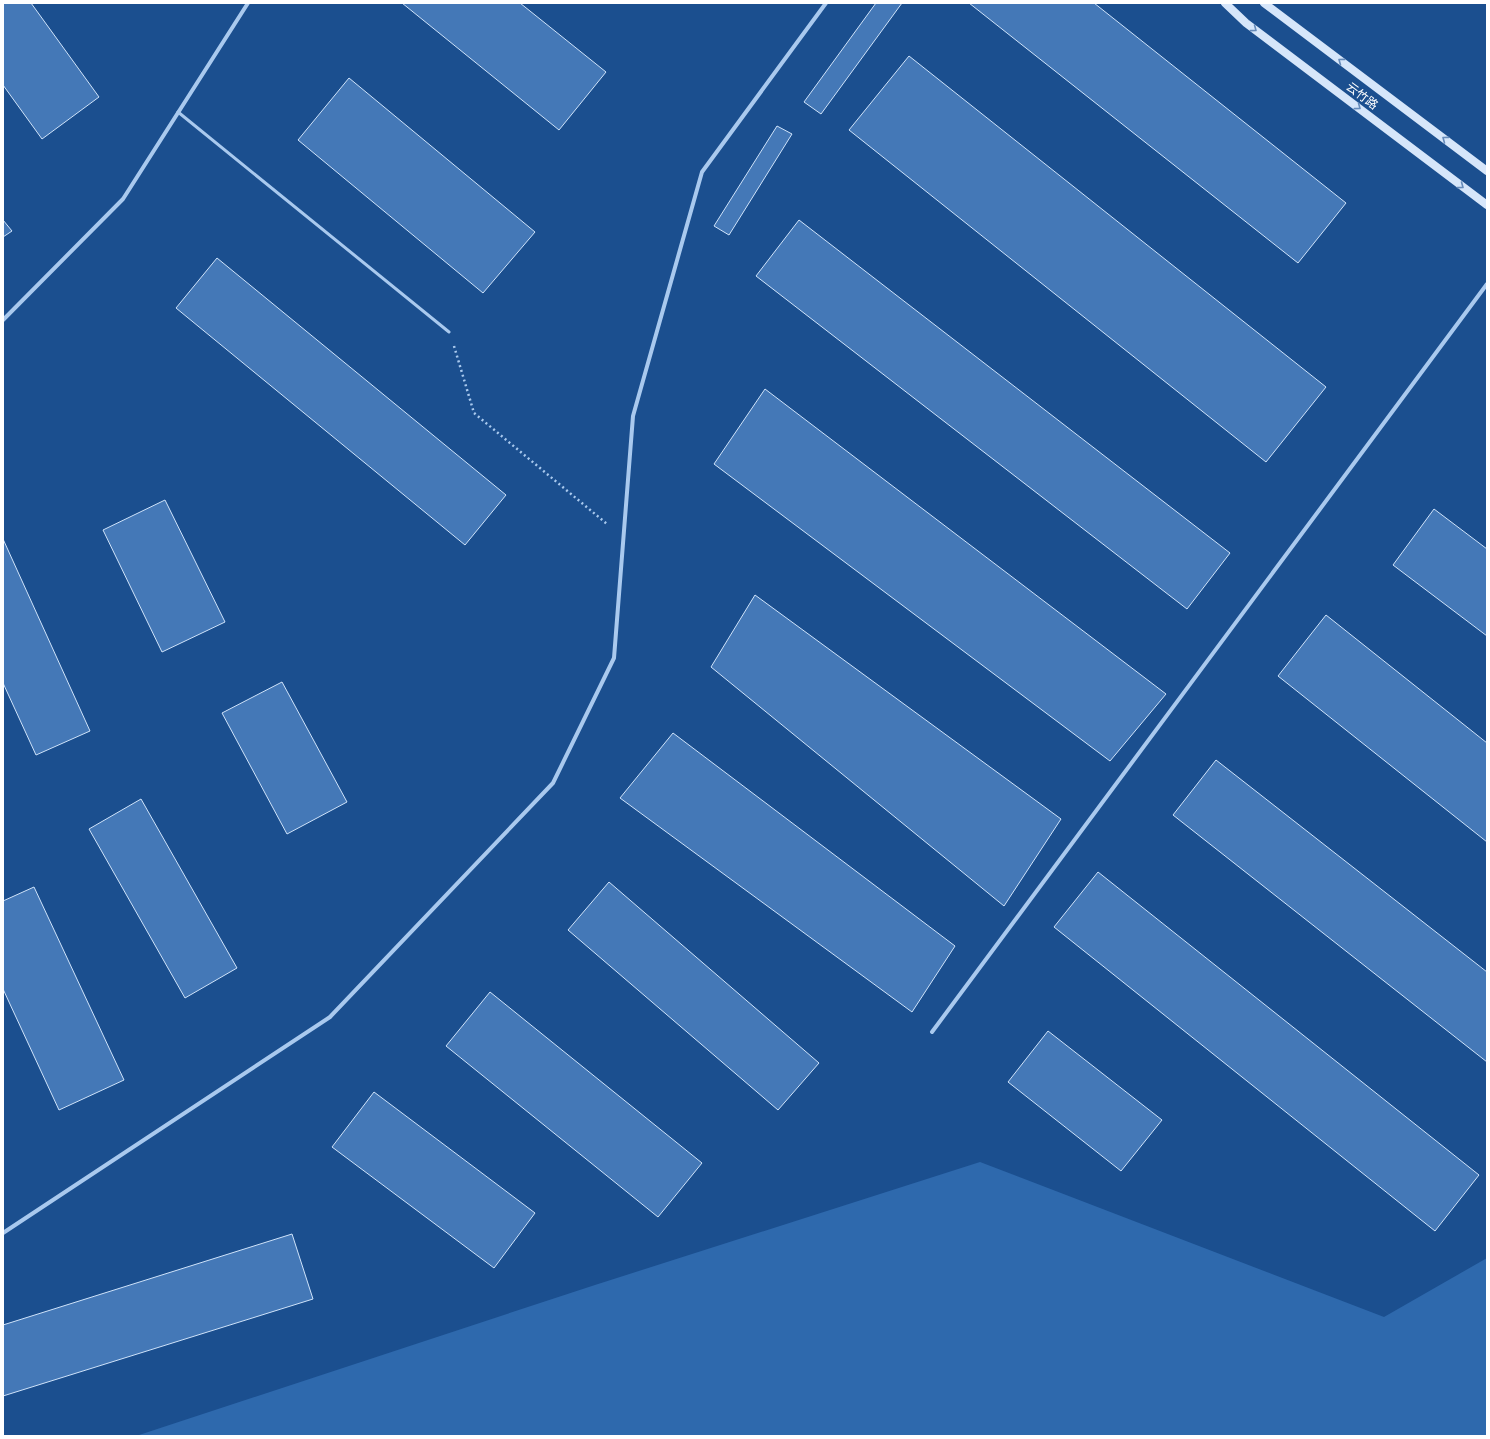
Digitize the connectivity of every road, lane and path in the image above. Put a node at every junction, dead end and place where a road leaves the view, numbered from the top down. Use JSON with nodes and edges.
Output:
{"nodes":[{"id":1,"x":248,"y":3,"type":"edge"},
{"id":2,"x":826,"y":3,"type":"edge"},
{"id":3,"x":1225,"y":3,"type":"edge"},
{"id":4,"x":1264,"y":3,"type":"edge"},
{"id":5,"x":178,"y":112,"type":"junction"},
{"id":6,"x":1487,"y":171,"type":"edge"},
{"id":7,"x":1487,"y":205,"type":"edge"},
{"id":8,"x":1487,"y":284,"type":"edge"},
{"id":9,"x":3,"y":320,"type":"edge"},
{"id":10,"x":449,"y":332,"type":"joint"},
{"id":11,"x":623,"y":537,"type":"junction"},
{"id":12,"x":932,"y":1032,"type":"dead end"},
{"id":13,"x":3,"y":1233,"type":"edge"}],
"edges":[{"from":1,"to":5,"type":"street"},
{"from":2,"to":11,"type":"street"},
{"from":3,"to":7,"type":"main road","name":"云竹路","one_way":true},
{"from":6,"to":4,"type":"main road","name":"云竹路","one_way":true},
{"from":5,"to":9,"type":"street"},
{"from":5,"to":10,"type":"lane"},
{"from":8,"to":12,"type":"street"},
{"from":10,"to":11,"type":"path"},
{"from":11,"to":13,"type":"street"}]}
